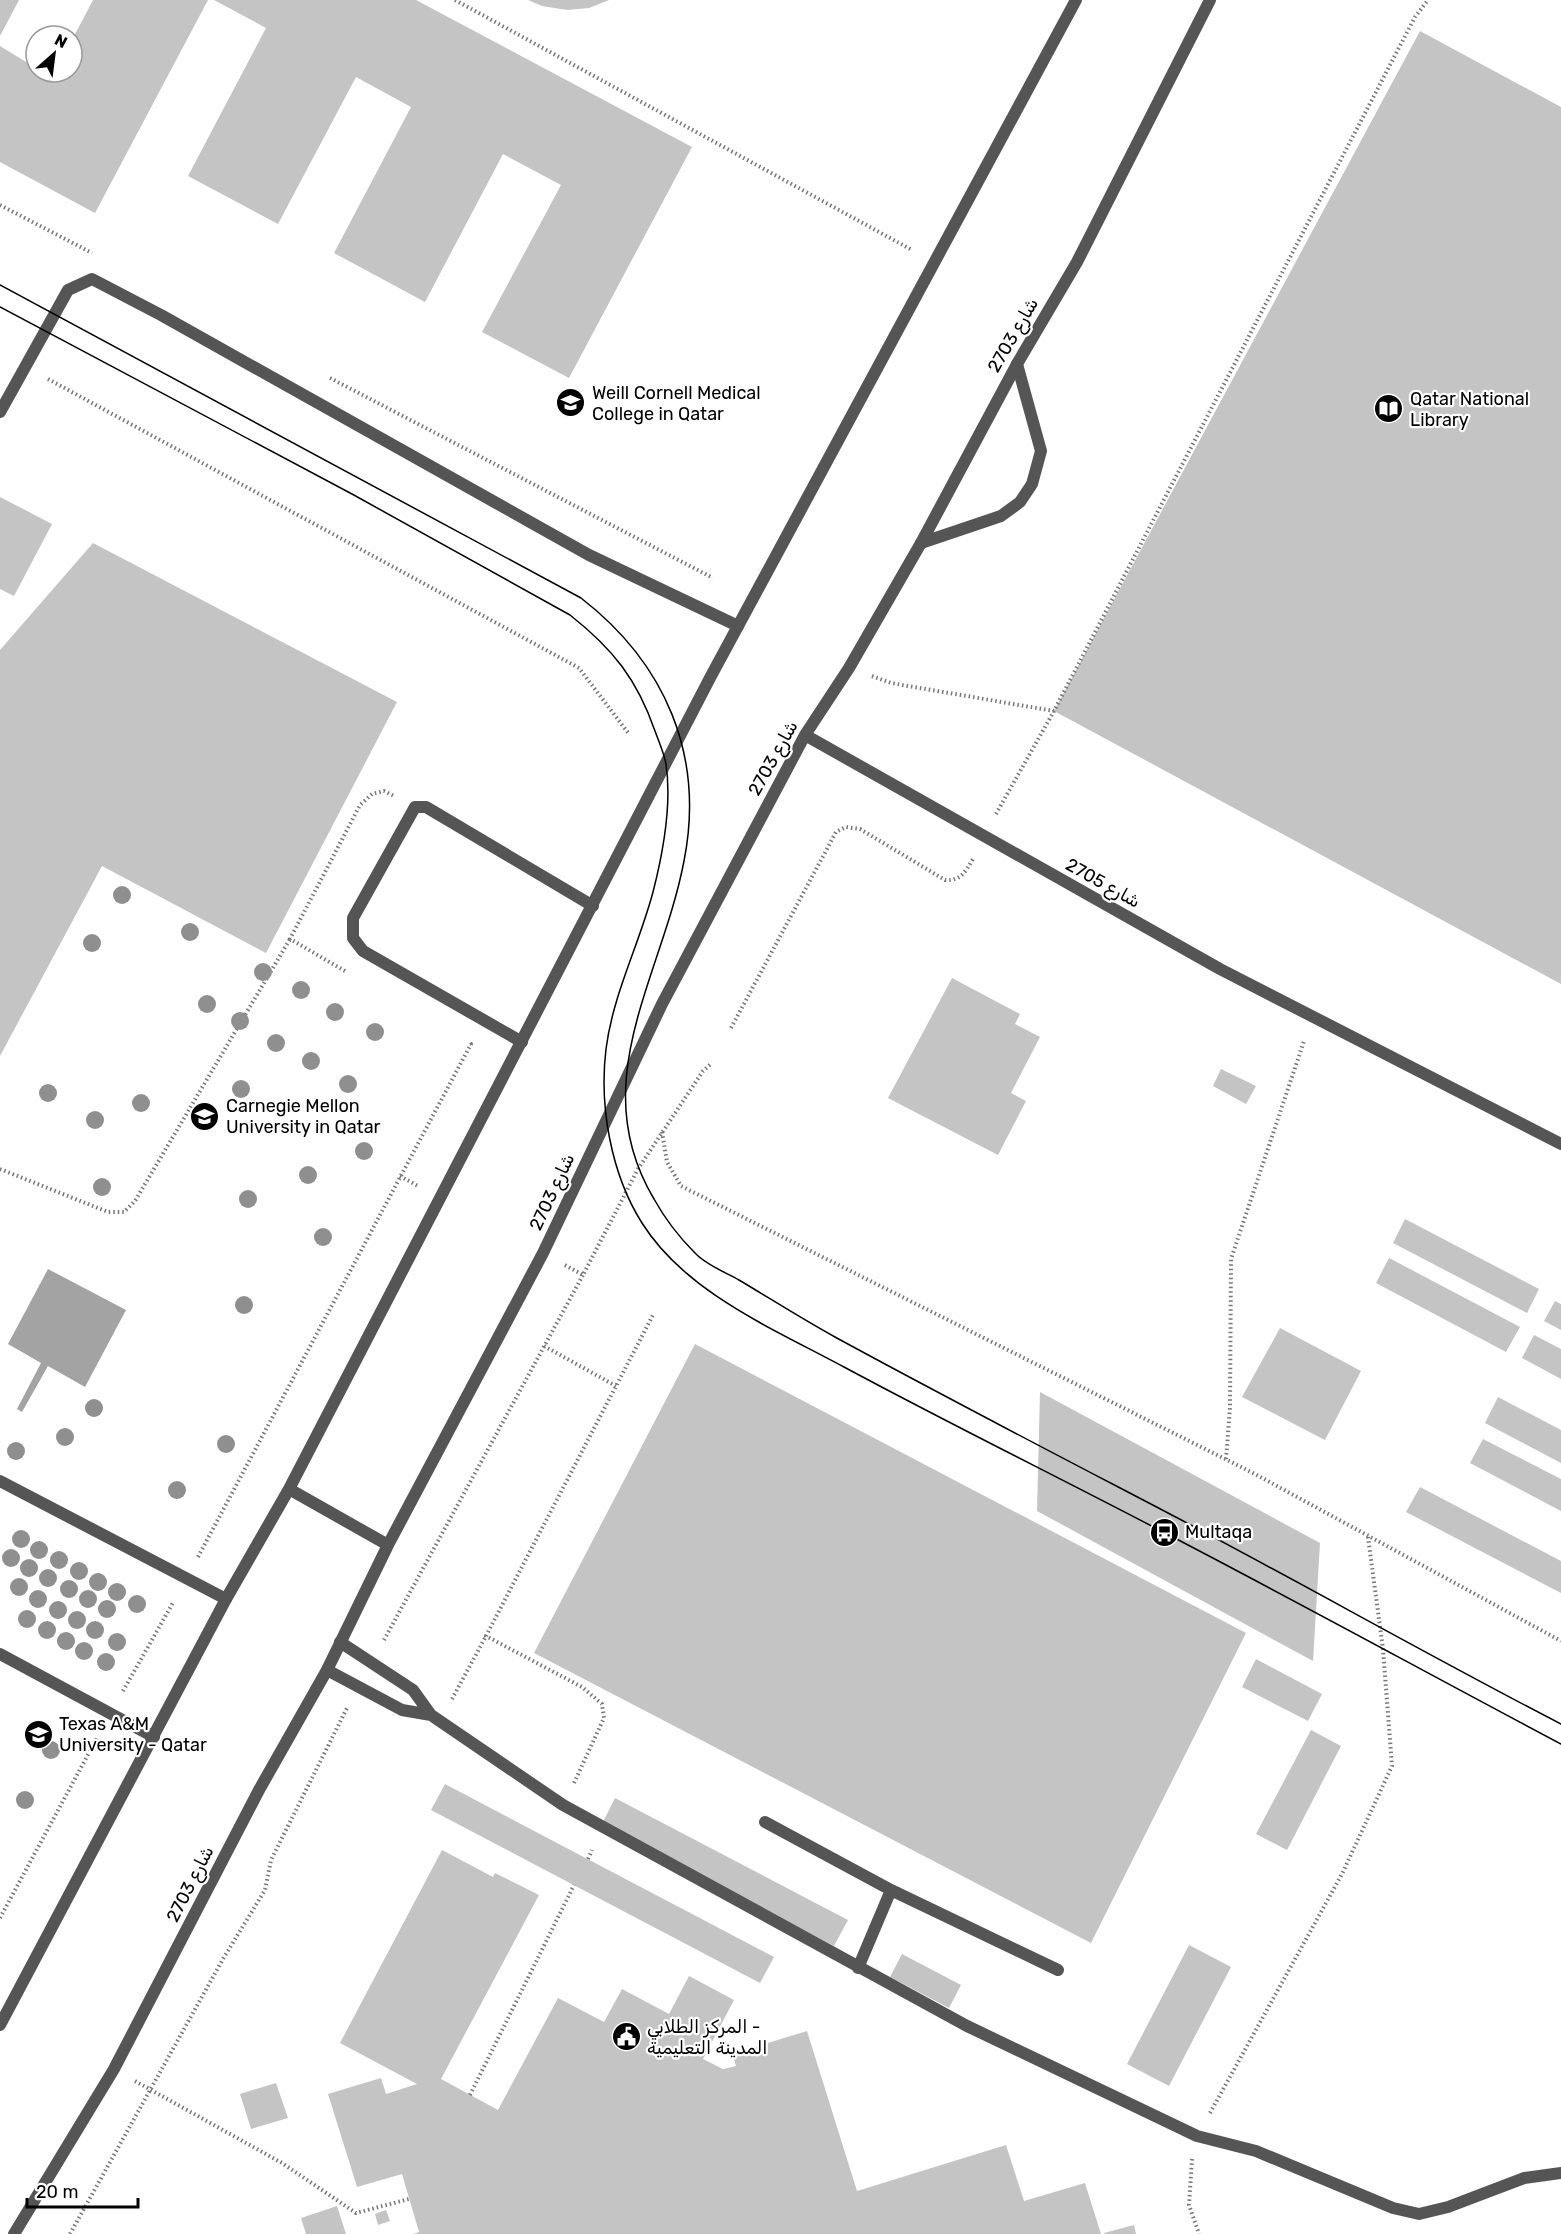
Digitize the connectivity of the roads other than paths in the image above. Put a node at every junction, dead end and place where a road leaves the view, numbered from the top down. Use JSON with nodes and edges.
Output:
{"nodes":[{"id":1,"x":1076,"y":0,"type":"edge"},
{"id":2,"x":1210,"y":0,"type":"edge"},
{"id":3,"x":1017,"y":364,"type":"junction"},
{"id":4,"x":0,"y":412,"type":"edge"},
{"id":5,"x":921,"y":543,"type":"junction"},
{"id":6,"x":738,"y":626,"type":"junction"},
{"id":7,"x":805,"y":735,"type":"junction"},
{"id":8,"x":593,"y":906,"type":"junction"},
{"id":9,"x":522,"y":1042,"type":"junction"},
{"id":10,"x":1561,"y":1144,"type":"edge"},
{"id":11,"x":0,"y":1481,"type":"edge"},
{"id":12,"x":290,"y":1489,"type":"junction"},
{"id":13,"x":388,"y":1545,"type":"junction"},
{"id":14,"x":226,"y":1599,"type":"junction"},
{"id":15,"x":340,"y":1642,"type":"junction"},
{"id":16,"x":0,"y":1654,"type":"edge"},
{"id":17,"x":327,"y":1670,"type":"junction"},
{"id":18,"x":436,"y":1718,"type":"junction"},
{"id":19,"x":154,"y":1737,"type":"junction"},
{"id":20,"x":765,"y":1822,"type":"dead end"},
{"id":21,"x":891,"y":1890,"type":"junction"},
{"id":22,"x":858,"y":1968,"type":"junction"},
{"id":23,"x":1058,"y":1970,"type":"dead end"},
{"id":24,"x":0,"y":2025,"type":"edge"},
{"id":25,"x":1561,"y":2174,"type":"edge"},
{"id":26,"x":14,"y":2234,"type":"edge"}],
"edges":[{"from":1,"to":6,"type":"street"},
{"from":2,"to":3,"type":"street","name":"شارع 2703"},
{"from":3,"to":5,"type":"street","name":"شارع 2703"},
{"from":3,"to":5,"type":"street"},
{"from":4,"to":6,"type":"street"},
{"from":5,"to":7,"type":"street","name":"شارع 2703"},
{"from":6,"to":8,"type":"street"},
{"from":7,"to":10,"type":"street","name":"شارع 2705"},
{"from":7,"to":13,"type":"street","name":"شارع 2703"},
{"from":8,"to":9,"type":"street"},
{"from":8,"to":9,"type":"street"},
{"from":9,"to":12,"type":"street"},
{"from":11,"to":14,"type":"street"},
{"from":12,"to":13,"type":"street"},
{"from":12,"to":14,"type":"street"},
{"from":13,"to":15,"type":"street","name":"شارع 2703"},
{"from":14,"to":19,"type":"street"},
{"from":15,"to":17,"type":"street","name":"شارع 2703"},
{"from":15,"to":18,"type":"street"},
{"from":16,"to":19,"type":"street"},
{"from":17,"to":18,"type":"street"},
{"from":17,"to":26,"type":"street","name":"شارع 2703"},
{"from":18,"to":22,"type":"street"},
{"from":19,"to":24,"type":"street"},
{"from":20,"to":21,"type":"street"},
{"from":21,"to":22,"type":"street"},
{"from":21,"to":23,"type":"street"},
{"from":22,"to":25,"type":"street"}]}
